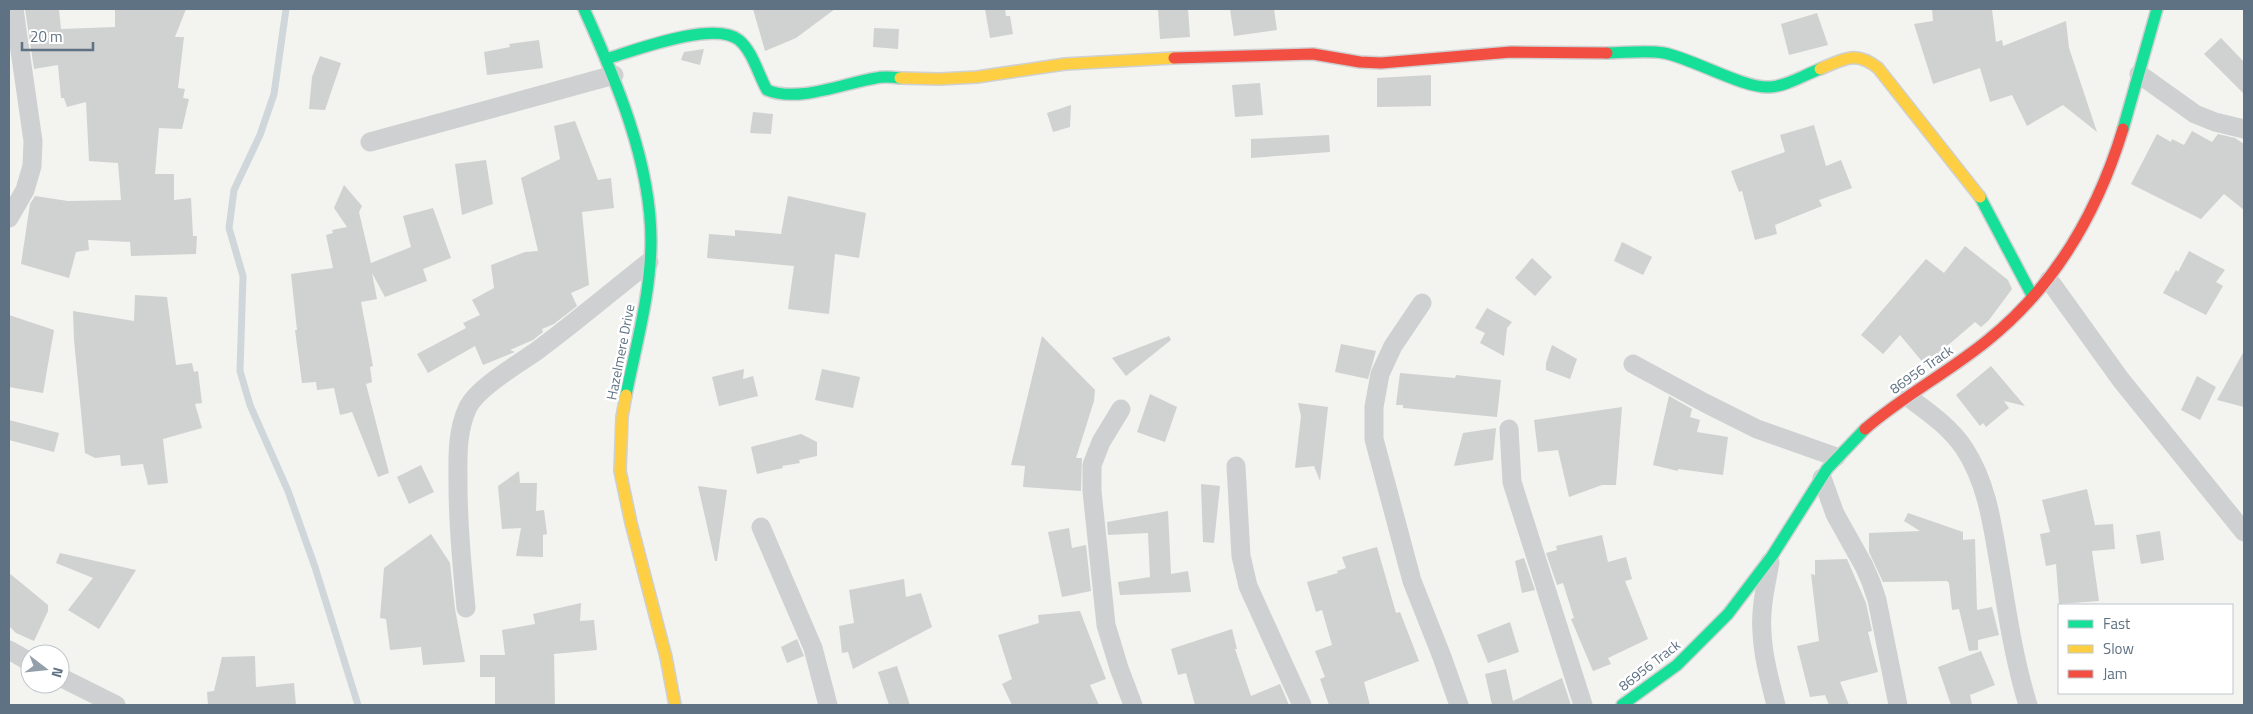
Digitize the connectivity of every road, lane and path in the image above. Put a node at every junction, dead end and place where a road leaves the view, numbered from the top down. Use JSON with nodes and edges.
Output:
{"nodes":[{"id":1,"x":14,"y":9,"type":"edge"},
{"id":2,"x":584,"y":9,"type":"edge"},
{"id":3,"x":2157,"y":9,"type":"edge"},
{"id":4,"x":610,"y":67,"type":"junction"},
{"id":5,"x":2139,"y":74,"type":"junction"},
{"id":6,"x":2244,"y":129,"type":"edge"},
{"id":7,"x":370,"y":142,"type":"dead end"},
{"id":8,"x":9,"y":218,"type":"edge"},
{"id":9,"x":649,"y":262,"type":"junction"},
{"id":10,"x":2049,"y":280,"type":"junction"},
{"id":11,"x":2033,"y":297,"type":"junction"},
{"id":12,"x":1422,"y":303,"type":"dead end"},
{"id":13,"x":1633,"y":364,"type":"dead end"},
{"id":14,"x":1908,"y":397,"type":"junction"},
{"id":15,"x":1121,"y":409,"type":"dead end"},
{"id":16,"x":1509,"y":428,"type":"dead end"},
{"id":17,"x":1836,"y":457,"type":"junction"},
{"id":18,"x":1236,"y":466,"type":"dead end"},
{"id":19,"x":1822,"y":478,"type":"junction"},
{"id":20,"x":761,"y":527,"type":"dead end"},
{"id":21,"x":2244,"y":532,"type":"edge"},
{"id":22,"x":1771,"y":556,"type":"junction"},
{"id":23,"x":466,"y":608,"type":"dead end"},
{"id":24,"x":9,"y":650,"type":"edge"},
{"id":25,"x":20,"y":656,"type":"edge"},
{"id":26,"x":70,"y":682,"type":"edge"},
{"id":27,"x":116,"y":705,"type":"edge"},
{"id":28,"x":675,"y":705,"type":"edge"},
{"id":29,"x":828,"y":705,"type":"edge"},
{"id":30,"x":1133,"y":705,"type":"edge"},
{"id":31,"x":1302,"y":705,"type":"edge"},
{"id":32,"x":1459,"y":705,"type":"edge"},
{"id":33,"x":1583,"y":705,"type":"edge"},
{"id":34,"x":1622,"y":705,"type":"edge"},
{"id":35,"x":1776,"y":705,"type":"edge"},
{"id":36,"x":1898,"y":705,"type":"edge"},
{"id":37,"x":2028,"y":705,"type":"edge"}],
"edges":[{"from":1,"to":8,"type":"street"},
{"from":2,"to":4,"type":"street","name":"Hazelmere Drive"},
{"from":3,"to":5,"type":"street","name":"86956 Track"},
{"from":4,"to":7,"type":"street"},
{"from":4,"to":9,"type":"street","name":"Hazelmere Drive"},
{"from":4,"to":11,"type":"street"},
{"from":5,"to":6,"type":"street"},
{"from":5,"to":10,"type":"street","name":"86956 Track"},
{"from":9,"to":23,"type":"street"},
{"from":9,"to":28,"type":"street","name":"Hazelmere Drive"},
{"from":10,"to":11,"type":"street","name":"86956 Track"},
{"from":10,"to":21,"type":"street"},
{"from":11,"to":14,"type":"street","name":"86956 Track"},
{"from":12,"to":32,"type":"street"},
{"from":13,"to":17,"type":"street"},
{"from":14,"to":17,"type":"street","name":"86956 Track"},
{"from":14,"to":37,"type":"street"},
{"from":15,"to":30,"type":"street"},
{"from":16,"to":33,"type":"street"},
{"from":17,"to":19,"type":"street","name":"86956 Track"},
{"from":18,"to":31,"type":"street"},
{"from":19,"to":22,"type":"street","name":"86956 Track"},
{"from":19,"to":36,"type":"street"},
{"from":20,"to":29,"type":"street"},
{"from":22,"to":34,"type":"street","name":"86956 Track"},
{"from":22,"to":35,"type":"street"},
{"from":24,"to":25,"type":"street"},
{"from":26,"to":27,"type":"street"}]}
